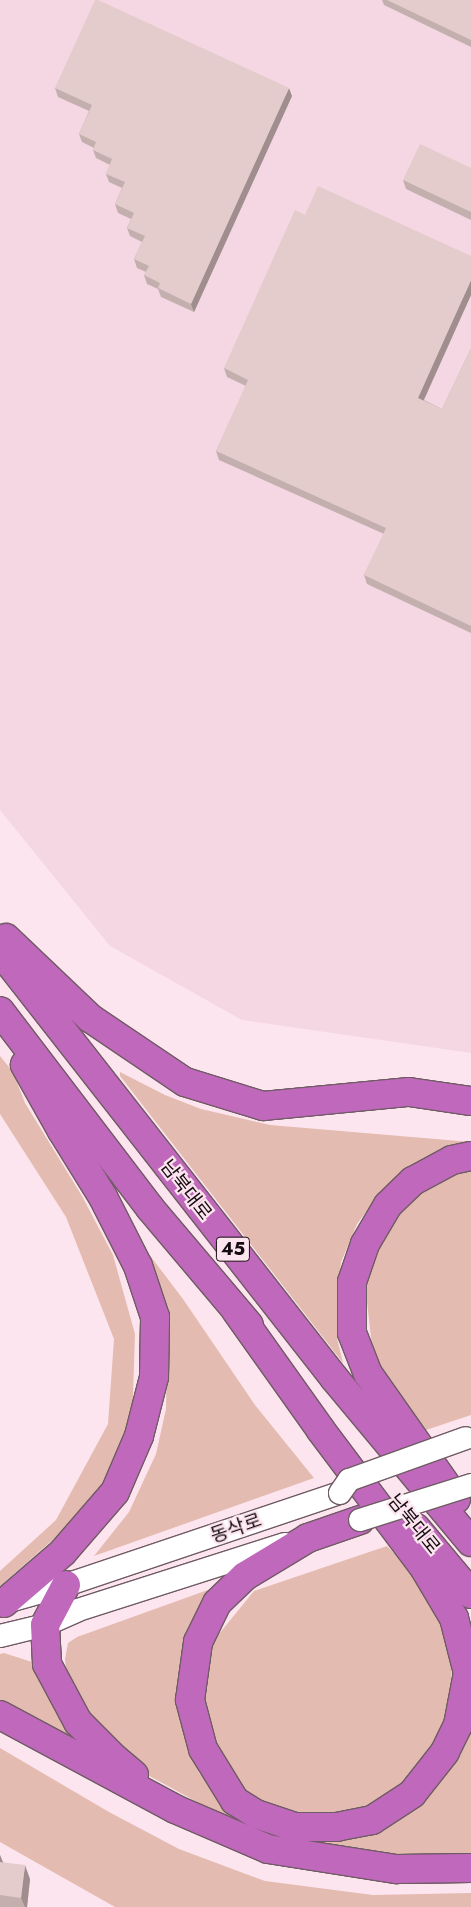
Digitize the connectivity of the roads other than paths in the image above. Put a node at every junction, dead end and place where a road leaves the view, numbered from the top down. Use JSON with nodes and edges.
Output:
{"nodes":[{"id":1,"x":0,"y":932,"type":"edge"},
{"id":2,"x":0,"y":951,"type":"edge"},
{"id":3,"x":0,"y":1011,"type":"edge"},
{"id":4,"x":0,"y":1020,"type":"edge"},
{"id":5,"x":471,"y":1101,"type":"edge"},
{"id":6,"x":471,"y":1156,"type":"edge"},
{"id":7,"x":237,"y":1312,"type":"junction"},
{"id":8,"x":469,"y":1441,"type":"edge"},
{"id":9,"x":471,"y":1485,"type":"edge"},
{"id":10,"x":360,"y":1520,"type":"junction"},
{"id":11,"x":471,"y":1521,"type":"edge"},
{"id":12,"x":471,"y":1542,"type":"edge"},
{"id":13,"x":66,"y":1586,"type":"junction"},
{"id":14,"x":471,"y":1594,"type":"edge"},
{"id":15,"x":2,"y":1603,"type":"edge"},
{"id":16,"x":44,"y":1624,"type":"junction"},
{"id":17,"x":0,"y":1636,"type":"edge"},
{"id":18,"x":0,"y":1715,"type":"edge"},
{"id":19,"x":175,"y":1809,"type":"junction"},
{"id":20,"x":471,"y":1868,"type":"edge"}],
"edges":[{"from":1,"to":5,"type":"highway"},
{"from":2,"to":12,"type":"highway","name":"남북대로","number":"45"},
{"from":3,"to":7,"type":"highway","name":"남북대로","number":"45"},
{"from":4,"to":15,"type":"highway"},
{"from":6,"to":11,"type":"highway"},
{"from":7,"to":10,"type":"highway"},
{"from":7,"to":14,"type":"highway","name":"남북대로","number":"45"},
{"from":8,"to":13,"type":"main road","name":"동삭로"},
{"from":9,"to":10,"type":"main road","name":"동삭로","bridge":true},
{"from":10,"to":16,"type":"main road","name":"동삭로"},
{"from":13,"to":15,"type":"main road","name":"동삭로"},
{"from":13,"to":16,"type":"highway"},
{"from":16,"to":17,"type":"main road","name":"동삭로"},
{"from":16,"to":19,"type":"highway"},
{"from":18,"to":19,"type":"highway"},
{"from":19,"to":20,"type":"highway"}]}
